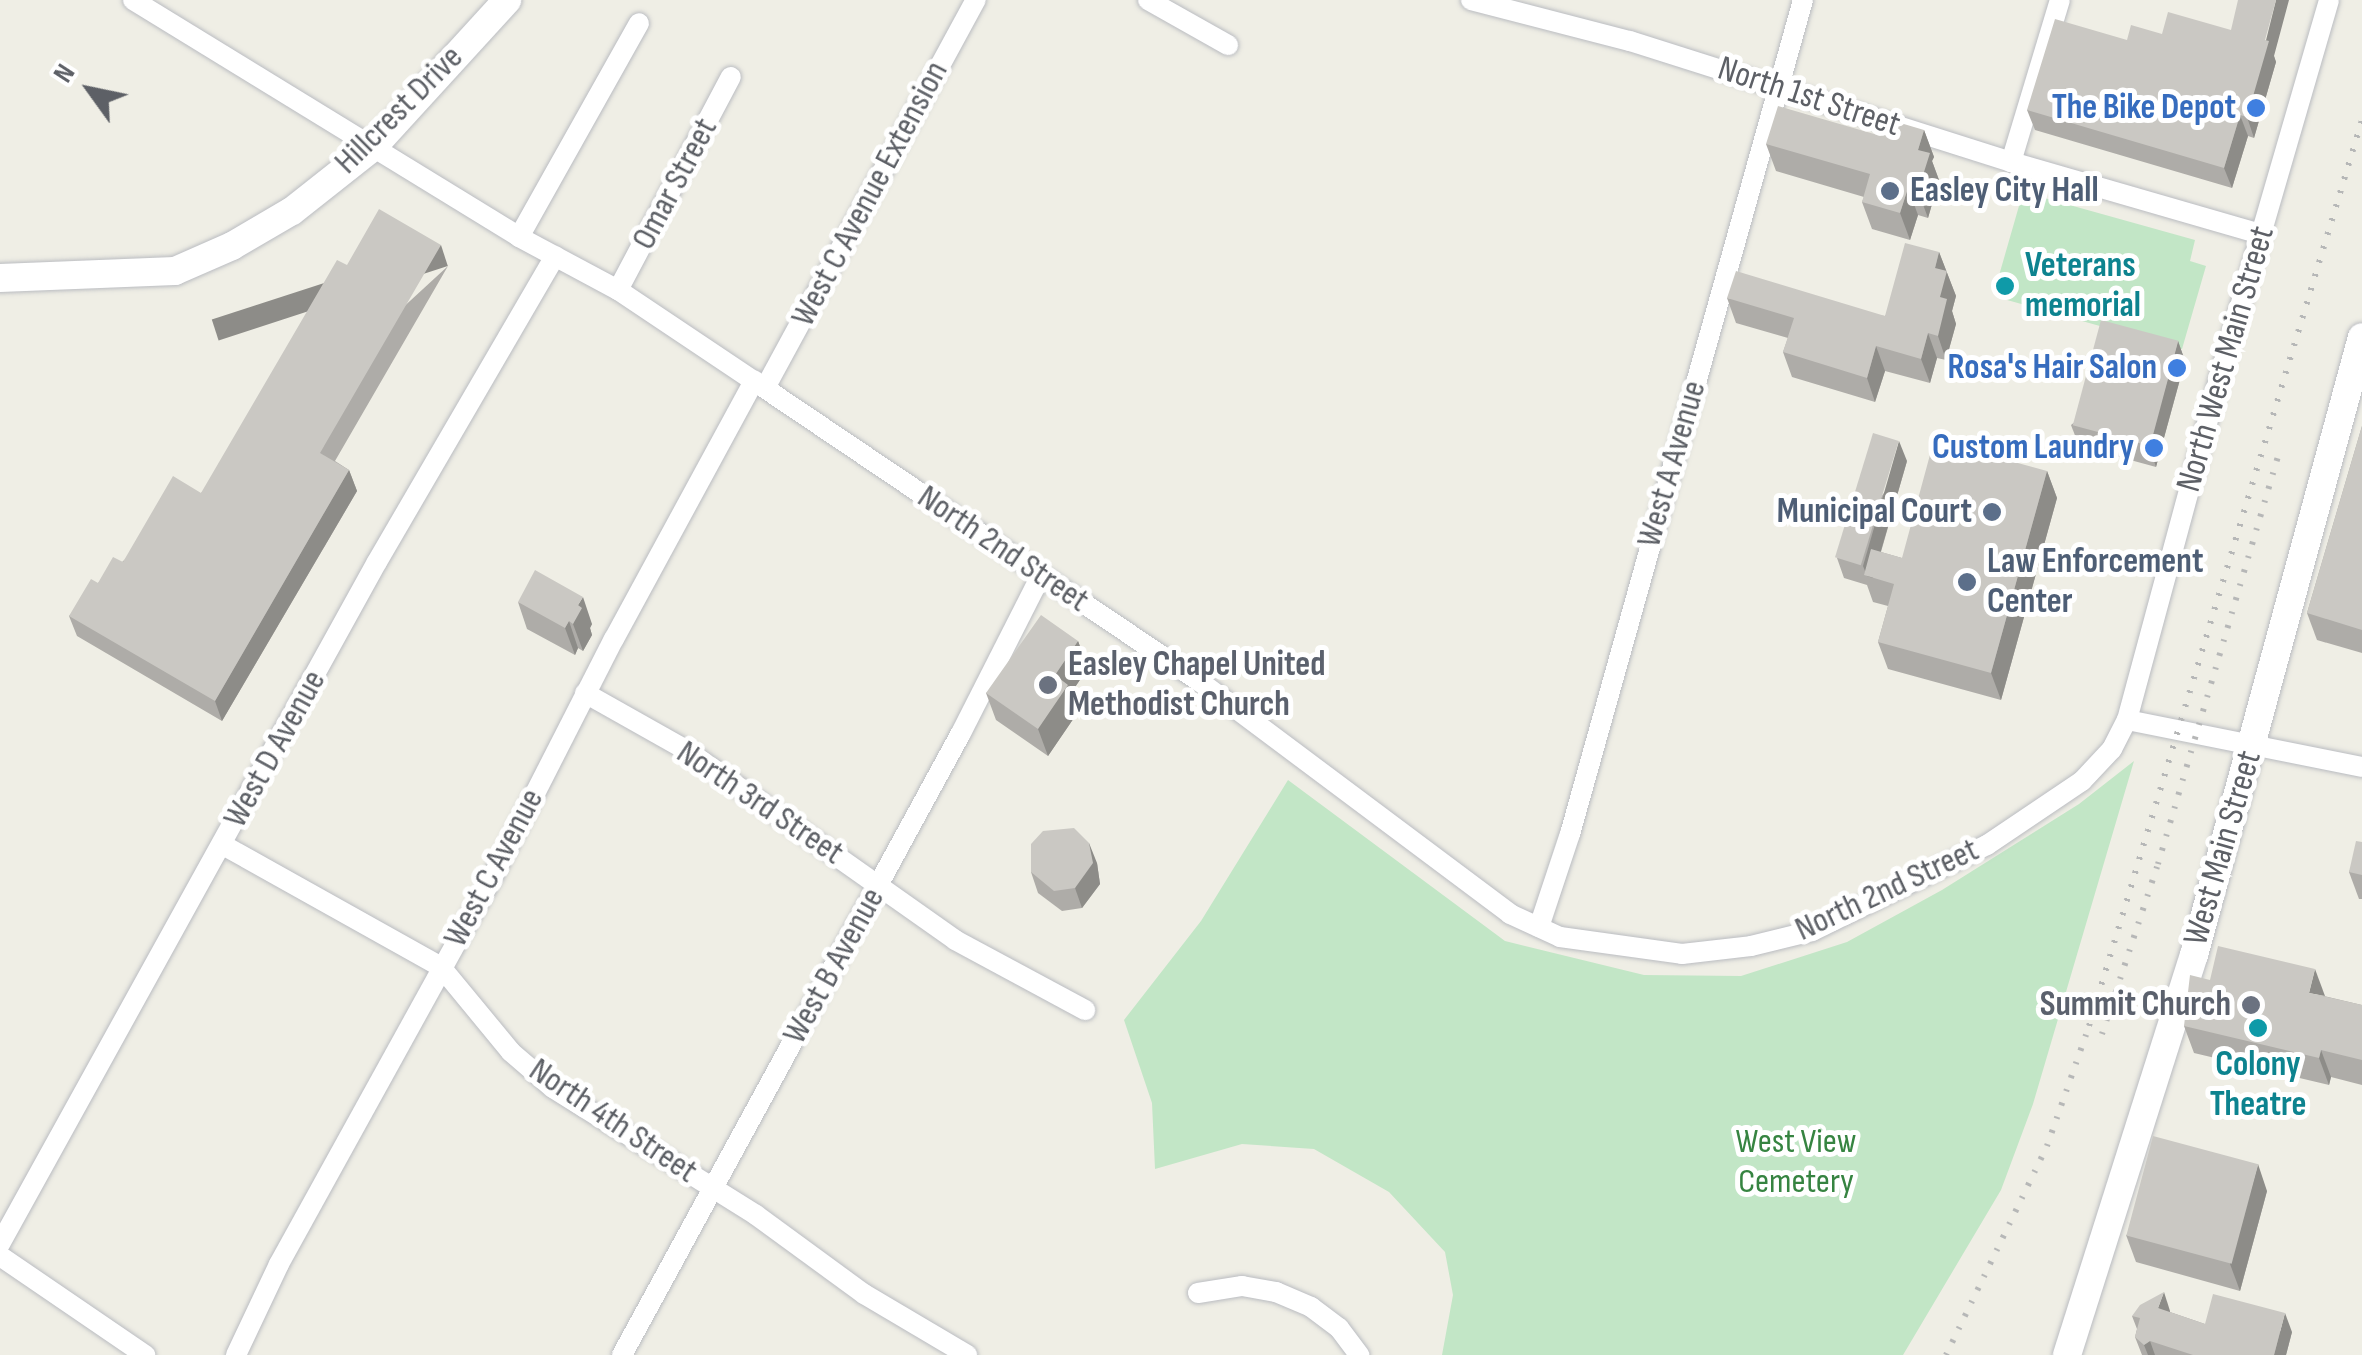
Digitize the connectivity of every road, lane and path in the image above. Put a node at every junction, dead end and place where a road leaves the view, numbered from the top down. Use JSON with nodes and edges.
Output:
{"nodes":[{"id":1,"x":133,"y":0,"type":"edge"},
{"id":2,"x":507,"y":0,"type":"edge"},
{"id":3,"x":976,"y":0,"type":"edge"},
{"id":4,"x":1148,"y":0,"type":"edge"},
{"id":5,"x":1471,"y":0,"type":"edge"},
{"id":6,"x":1803,"y":0,"type":"edge"},
{"id":7,"x":2060,"y":0,"type":"edge"},
{"id":8,"x":2329,"y":0,"type":"edge"},
{"id":9,"x":639,"y":23,"type":"dead end"},
{"id":10,"x":1228,"y":45,"type":"dead end"},
{"id":11,"x":731,"y":77,"type":"dead end"},
{"id":12,"x":1778,"y":87,"type":"junction"},
{"id":13,"x":372,"y":147,"type":"junction"},
{"id":14,"x":2011,"y":162,"type":"junction"},
{"id":15,"x":2261,"y":234,"type":"junction"},
{"id":16,"x":519,"y":238,"type":"junction"},
{"id":17,"x":555,"y":256,"type":"junction"},
{"id":18,"x":0,"y":278,"type":"edge"},
{"id":19,"x":618,"y":290,"type":"junction"},
{"id":20,"x":2362,"y":337,"type":"edge"},
{"id":21,"x":760,"y":384,"type":"junction"},
{"id":22,"x":1041,"y":575,"type":"junction"},
{"id":23,"x":586,"y":693,"type":"junction"},
{"id":24,"x":2127,"y":720,"type":"junction"},
{"id":25,"x":2252,"y":745,"type":"junction"},
{"id":26,"x":2362,"y":767,"type":"edge"},
{"id":27,"x":222,"y":845,"type":"junction"},
{"id":28,"x":879,"y":883,"type":"junction"},
{"id":29,"x":1539,"y":927,"type":"junction"},
{"id":30,"x":441,"y":967,"type":"junction"},
{"id":31,"x":1085,"y":1010,"type":"dead end"},
{"id":32,"x":713,"y":1188,"type":"junction"},
{"id":33,"x":0,"y":1244,"type":"edge"},
{"id":34,"x":0,"y":1256,"type":"edge"},
{"id":35,"x":1198,"y":1292,"type":"dead end"},
{"id":36,"x":144,"y":1355,"type":"edge"},
{"id":37,"x":236,"y":1355,"type":"edge"},
{"id":38,"x":622,"y":1355,"type":"edge"},
{"id":39,"x":967,"y":1355,"type":"edge"},
{"id":40,"x":1359,"y":1355,"type":"edge"},
{"id":41,"x":2067,"y":1355,"type":"edge"}],
"edges":[{"from":1,"to":13,"type":"street","name":"North 2nd Street"},
{"from":2,"to":13,"type":"main road","name":"Hillcrest Drive"},
{"from":3,"to":21,"type":"street","name":"West C Avenue Extension"},
{"from":4,"to":10,"type":"street"},
{"from":5,"to":12,"type":"street","name":"North 1st Street"},
{"from":6,"to":12,"type":"street","name":"West A Avenue"},
{"from":7,"to":14,"type":"street"},
{"from":8,"to":15,"type":"street","name":"North West Main Street"},
{"from":9,"to":16,"type":"street"},
{"from":11,"to":19,"type":"street","name":"Omar Street"},
{"from":12,"to":14,"type":"street","name":"North 1st Street"},
{"from":12,"to":29,"type":"street","name":"West A Avenue"},
{"from":13,"to":16,"type":"street","name":"North 2nd Street"},
{"from":13,"to":18,"type":"main road","name":"Hillcrest Drive"},
{"from":14,"to":15,"type":"street","name":"North 1st Street"},
{"from":15,"to":24,"type":"street","name":"North West Main Street"},
{"from":16,"to":17,"type":"street","name":"North 2nd Street"},
{"from":17,"to":19,"type":"street","name":"North 2nd Street"},
{"from":17,"to":27,"type":"street","name":"West D Avenue"},
{"from":19,"to":21,"type":"street","name":"North 2nd Street"},
{"from":20,"to":25,"type":"main road","name":"West Main Street"},
{"from":21,"to":22,"type":"street","name":"North 2nd Street"},
{"from":21,"to":23,"type":"street","name":"West C Avenue"},
{"from":22,"to":28,"type":"street","name":"West B Avenue"},
{"from":22,"to":29,"type":"street","name":"North 2nd Street"},
{"from":23,"to":28,"type":"street","name":"North 3rd Street"},
{"from":23,"to":30,"type":"street","name":"West C Avenue"},
{"from":24,"to":25,"type":"street"},
{"from":24,"to":29,"type":"street","name":"North 2nd Street"},
{"from":25,"to":26,"type":"street"},
{"from":25,"to":41,"type":"main road","name":"West Main Street"},
{"from":27,"to":30,"type":"street","name":"North 4th Street"},
{"from":27,"to":33,"type":"street","name":"West D Avenue"},
{"from":28,"to":31,"type":"street","name":"North 3rd Street"},
{"from":28,"to":32,"type":"street","name":"West B Avenue"},
{"from":30,"to":32,"type":"street","name":"North 4th Street"},
{"from":30,"to":37,"type":"street","name":"West C Avenue"},
{"from":32,"to":38,"type":"street","name":"West B Avenue"},
{"from":32,"to":39,"type":"street","name":"North 4th Street"},
{"from":34,"to":36,"type":"street"},
{"from":35,"to":40,"type":"street"}]}
